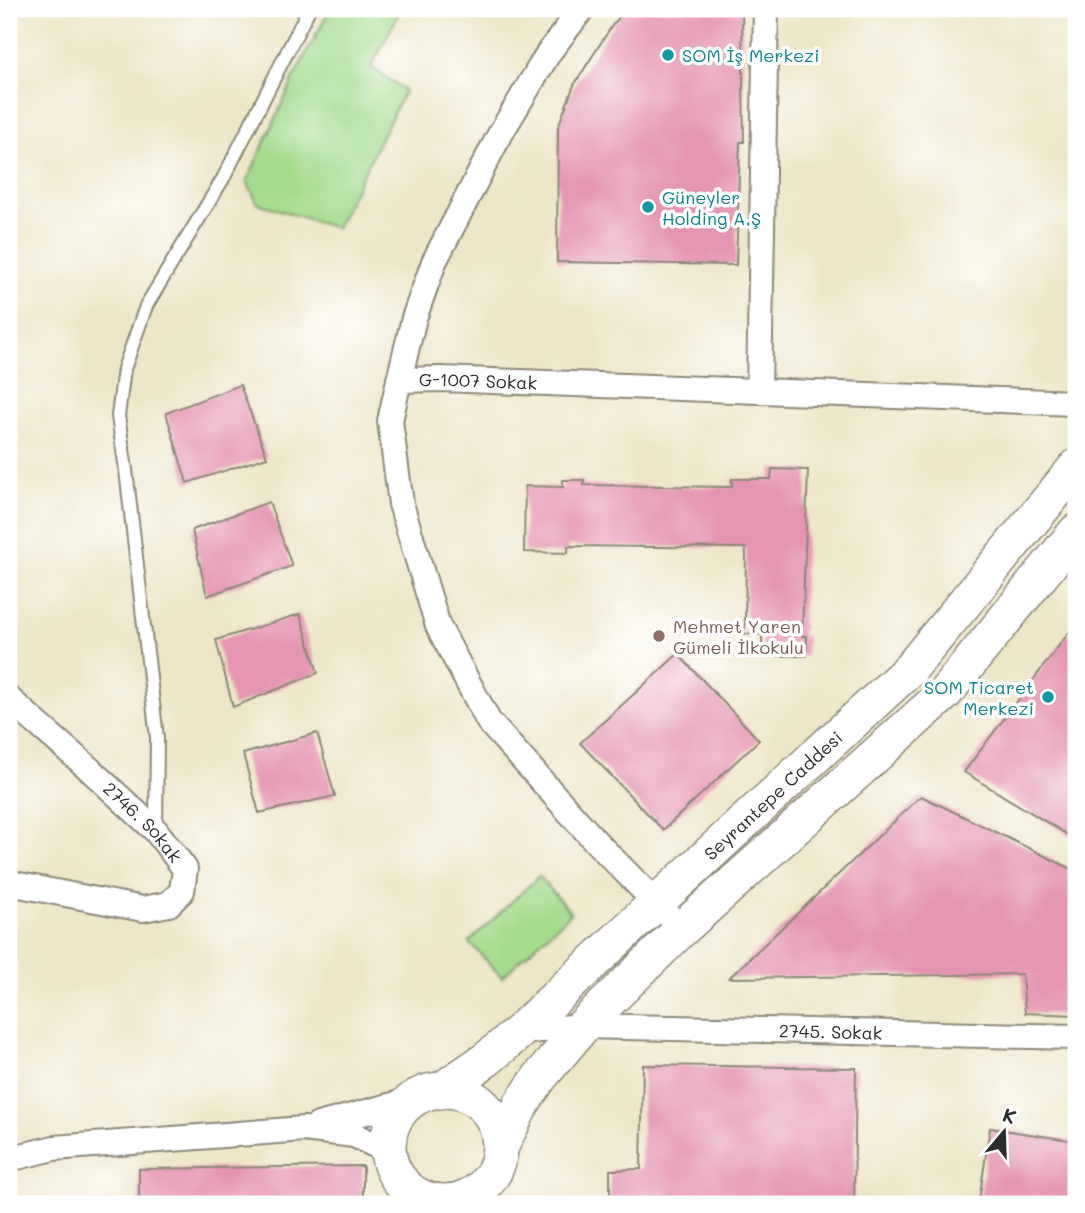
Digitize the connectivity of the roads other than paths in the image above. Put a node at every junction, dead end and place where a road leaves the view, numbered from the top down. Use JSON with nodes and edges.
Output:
{"nodes":[{"id":1,"x":309,"y":9,"type":"edge"},
{"id":2,"x":582,"y":9,"type":"edge"},
{"id":3,"x":766,"y":9,"type":"edge"},
{"id":4,"x":399,"y":380,"type":"junction"},
{"id":5,"x":759,"y":391,"type":"junction"},
{"id":6,"x":1076,"y":403,"type":"edge"},
{"id":7,"x":1076,"y":467,"type":"edge"},
{"id":8,"x":1076,"y":532,"type":"edge"},
{"id":9,"x":9,"y":699,"type":"edge"},
{"id":10,"x":156,"y":831,"type":"junction"},
{"id":11,"x":9,"y":883,"type":"edge"},
{"id":12,"x":656,"y":902,"type":"junction"},
{"id":13,"x":682,"y":929,"type":"junction"},
{"id":14,"x":583,"y":1026,"type":"junction"},
{"id":15,"x":519,"y":1032,"type":"junction"},
{"id":16,"x":1076,"y":1037,"type":"edge"},
{"id":17,"x":427,"y":1095,"type":"junction"},
{"id":18,"x":304,"y":1129,"type":"junction"},
{"id":19,"x":500,"y":1148,"type":"junction"},
{"id":20,"x":389,"y":1158,"type":"junction"},
{"id":21,"x":9,"y":1159,"type":"edge"},
{"id":22,"x":407,"y":1196,"type":"edge"},
{"id":23,"x":476,"y":1198,"type":"edge"}],
"edges":[{"from":1,"to":10,"type":"lane"},
{"from":2,"to":4,"type":"street"},
{"from":3,"to":5,"type":"street"},
{"from":4,"to":5,"type":"street","name":"G-1007 Sokak"},
{"from":4,"to":12,"type":"street","name":"G-1007 Sokak"},
{"from":5,"to":6,"type":"street","name":"G-1007 Sokak"},
{"from":7,"to":12,"type":"main road","name":"Seyrantepe Caddesi"},
{"from":8,"to":13,"type":"main road","name":"Seyrantepe Caddesi"},
{"from":9,"to":10,"type":"street","name":"2746. Sokak"},
{"from":10,"to":11,"type":"street","name":"2746. Sokak"},
{"from":12,"to":13,"type":"street","name":"G-1007 Sokak"},
{"from":12,"to":15,"type":"main road","name":"Seyrantepe Caddesi"},
{"from":13,"to":14,"type":"main road","name":"Seyrantepe Caddesi"},
{"from":14,"to":15,"type":"street","name":"2745. Sokak"},
{"from":14,"to":16,"type":"street","name":"2745. Sokak"},
{"from":14,"to":19,"type":"main road","name":"Seyrantepe Caddesi"},
{"from":15,"to":17,"type":"main road","name":"Seyrantepe Caddesi"},
{"from":17,"to":18,"type":"street"},
{"from":17,"to":19,"type":"main road"},
{"from":17,"to":20,"type":"main road"},
{"from":18,"to":20,"type":"street"},
{"from":18,"to":21,"type":"street"},
{"from":19,"to":23,"type":"main road"},
{"from":20,"to":22,"type":"main road"},
{"from":22,"to":23,"type":"main road"}]}
